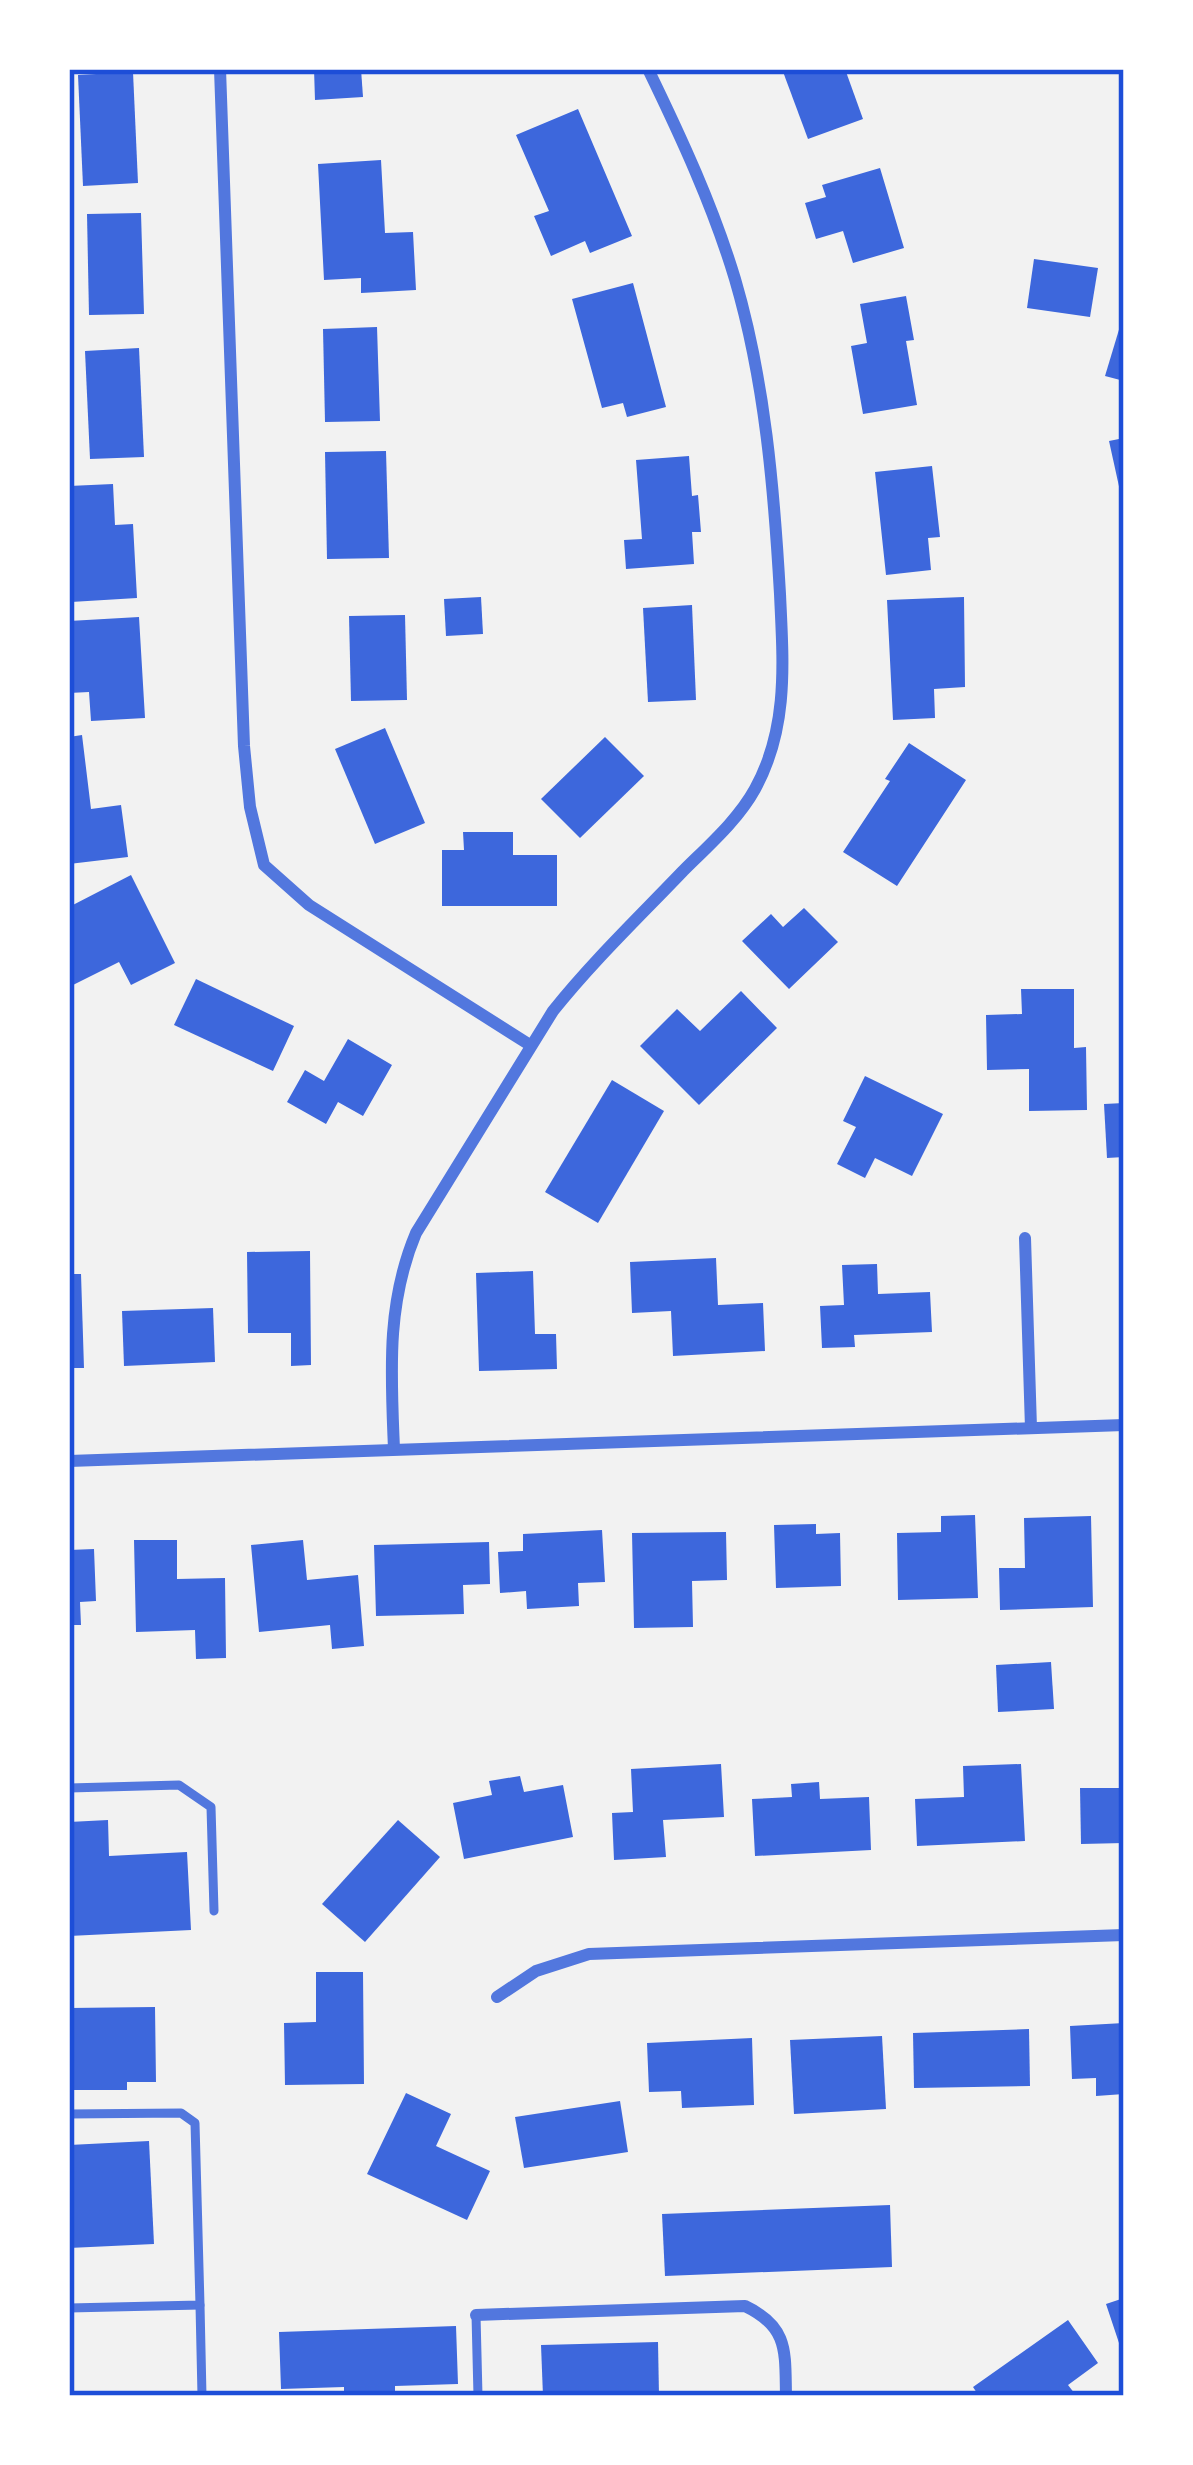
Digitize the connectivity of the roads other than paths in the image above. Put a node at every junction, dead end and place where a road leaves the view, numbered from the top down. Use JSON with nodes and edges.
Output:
{"nodes":[{"id":1,"x":220,"y":69,"type":"edge"},
{"id":2,"x":648,"y":69,"type":"edge"},
{"id":3,"x":530,"y":1045,"type":"junction"},
{"id":4,"x":1025,"y":1238,"type":"dead end"},
{"id":5,"x":1124,"y":1425,"type":"edge"},
{"id":6,"x":1031,"y":1428,"type":"junction"},
{"id":7,"x":394,"y":1449,"type":"junction"},
{"id":8,"x":69,"y":1461,"type":"edge"},
{"id":9,"x":69,"y":1788,"type":"edge"},
{"id":10,"x":214,"y":1911,"type":"dead end"},
{"id":11,"x":1124,"y":1936,"type":"edge"},
{"id":12,"x":497,"y":1997,"type":"dead end"},
{"id":13,"x":69,"y":2114,"type":"edge"},
{"id":14,"x":200,"y":2305,"type":"junction"},
{"id":15,"x":69,"y":2308,"type":"edge"},
{"id":16,"x":476,"y":2314,"type":"joint"},
{"id":17,"x":202,"y":2396,"type":"edge"},
{"id":18,"x":478,"y":2396,"type":"edge"},
{"id":19,"x":786,"y":2396,"type":"edge"}],
"edges":[{"from":1,"to":3,"type":"street"},
{"from":2,"to":3,"type":"street"},
{"from":3,"to":7,"type":"street"},
{"from":4,"to":6,"type":"street"},
{"from":5,"to":6,"type":"street"},
{"from":6,"to":7,"type":"street"},
{"from":7,"to":8,"type":"street"},
{"from":9,"to":10,"type":"lane"},
{"from":11,"to":12,"type":"street"},
{"from":13,"to":14,"type":"lane"},
{"from":14,"to":15,"type":"lane"},
{"from":14,"to":17,"type":"lane"},
{"from":16,"to":18,"type":"lane"},
{"from":16,"to":19,"type":"street"}]}
